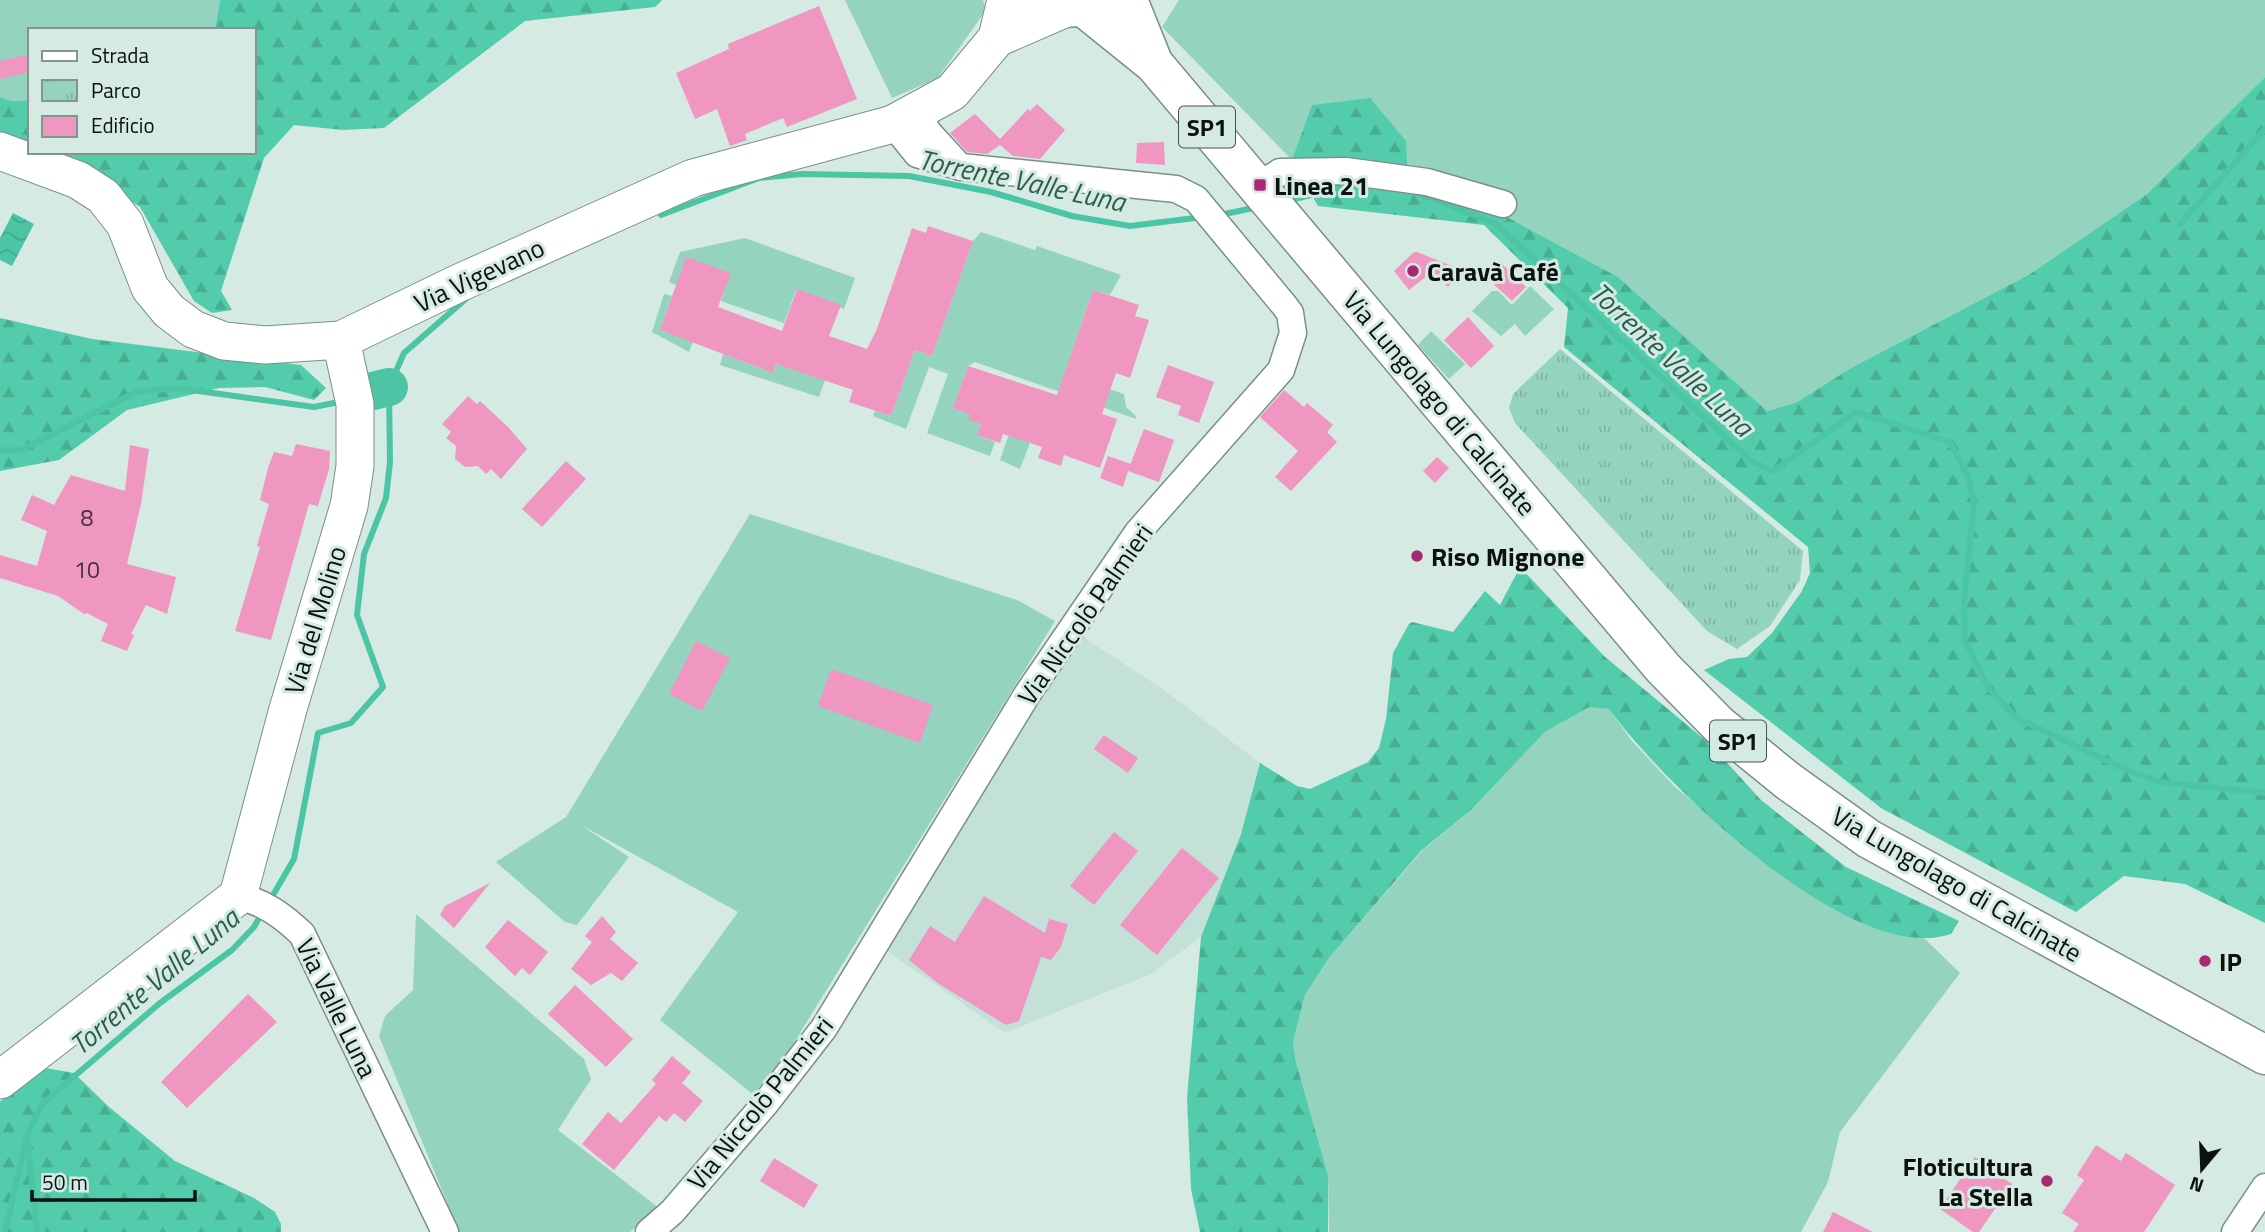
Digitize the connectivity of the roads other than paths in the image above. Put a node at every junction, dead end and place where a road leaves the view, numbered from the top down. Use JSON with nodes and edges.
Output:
{"nodes":[{"id":1,"x":1006,"y":0,"type":"edge"},
{"id":2,"x":1128,"y":0,"type":"edge"},
{"id":3,"x":1071,"y":4,"type":"edge"},
{"id":4,"x":997,"y":38,"type":"junction"},
{"id":5,"x":1154,"y":64,"type":"junction"},
{"id":6,"x":906,"y":118,"type":"junction"},
{"id":7,"x":0,"y":151,"type":"edge"},
{"id":8,"x":1258,"y":189,"type":"junction"},
{"id":9,"x":1503,"y":204,"type":"dead end"},
{"id":10,"x":341,"y":340,"type":"junction"},
{"id":11,"x":247,"y":898,"type":"junction"},
{"id":12,"x":2265,"y":1055,"type":"edge"},
{"id":13,"x":0,"y":1080,"type":"edge"},
{"id":14,"x":2265,"y":1187,"type":"edge"},
{"id":15,"x":445,"y":1232,"type":"edge"},
{"id":16,"x":649,"y":1232,"type":"edge"},
{"id":17,"x":2235,"y":1232,"type":"edge"}],
"edges":[{"from":1,"to":4,"type":"street","name":"Via Vigevano"},
{"from":2,"to":5,"type":"main road","number":"SP1"},
{"from":3,"to":4,"type":"street","name":"Via Vigevano"},
{"from":3,"to":5,"type":"main road","number":"SP1"},
{"from":4,"to":6,"type":"street","name":"Via Vigevano"},
{"from":5,"to":8,"type":"main road","number":"SP1"},
{"from":6,"to":10,"type":"street","name":"Via Vigevano"},
{"from":6,"to":16,"type":"street","name":"Via Niccolò Palmieri"},
{"from":7,"to":10,"type":"street","name":"Via Vigevano"},
{"from":8,"to":9,"type":"street"},
{"from":8,"to":12,"type":"main road","name":"Via Lungolago di Calcinate","number":"SP1"},
{"from":10,"to":11,"type":"street","name":"Via del Molino"},
{"from":11,"to":13,"type":"street"},
{"from":11,"to":15,"type":"street","name":"Via Valle Luna"},
{"from":14,"to":17,"type":"street"}]}
